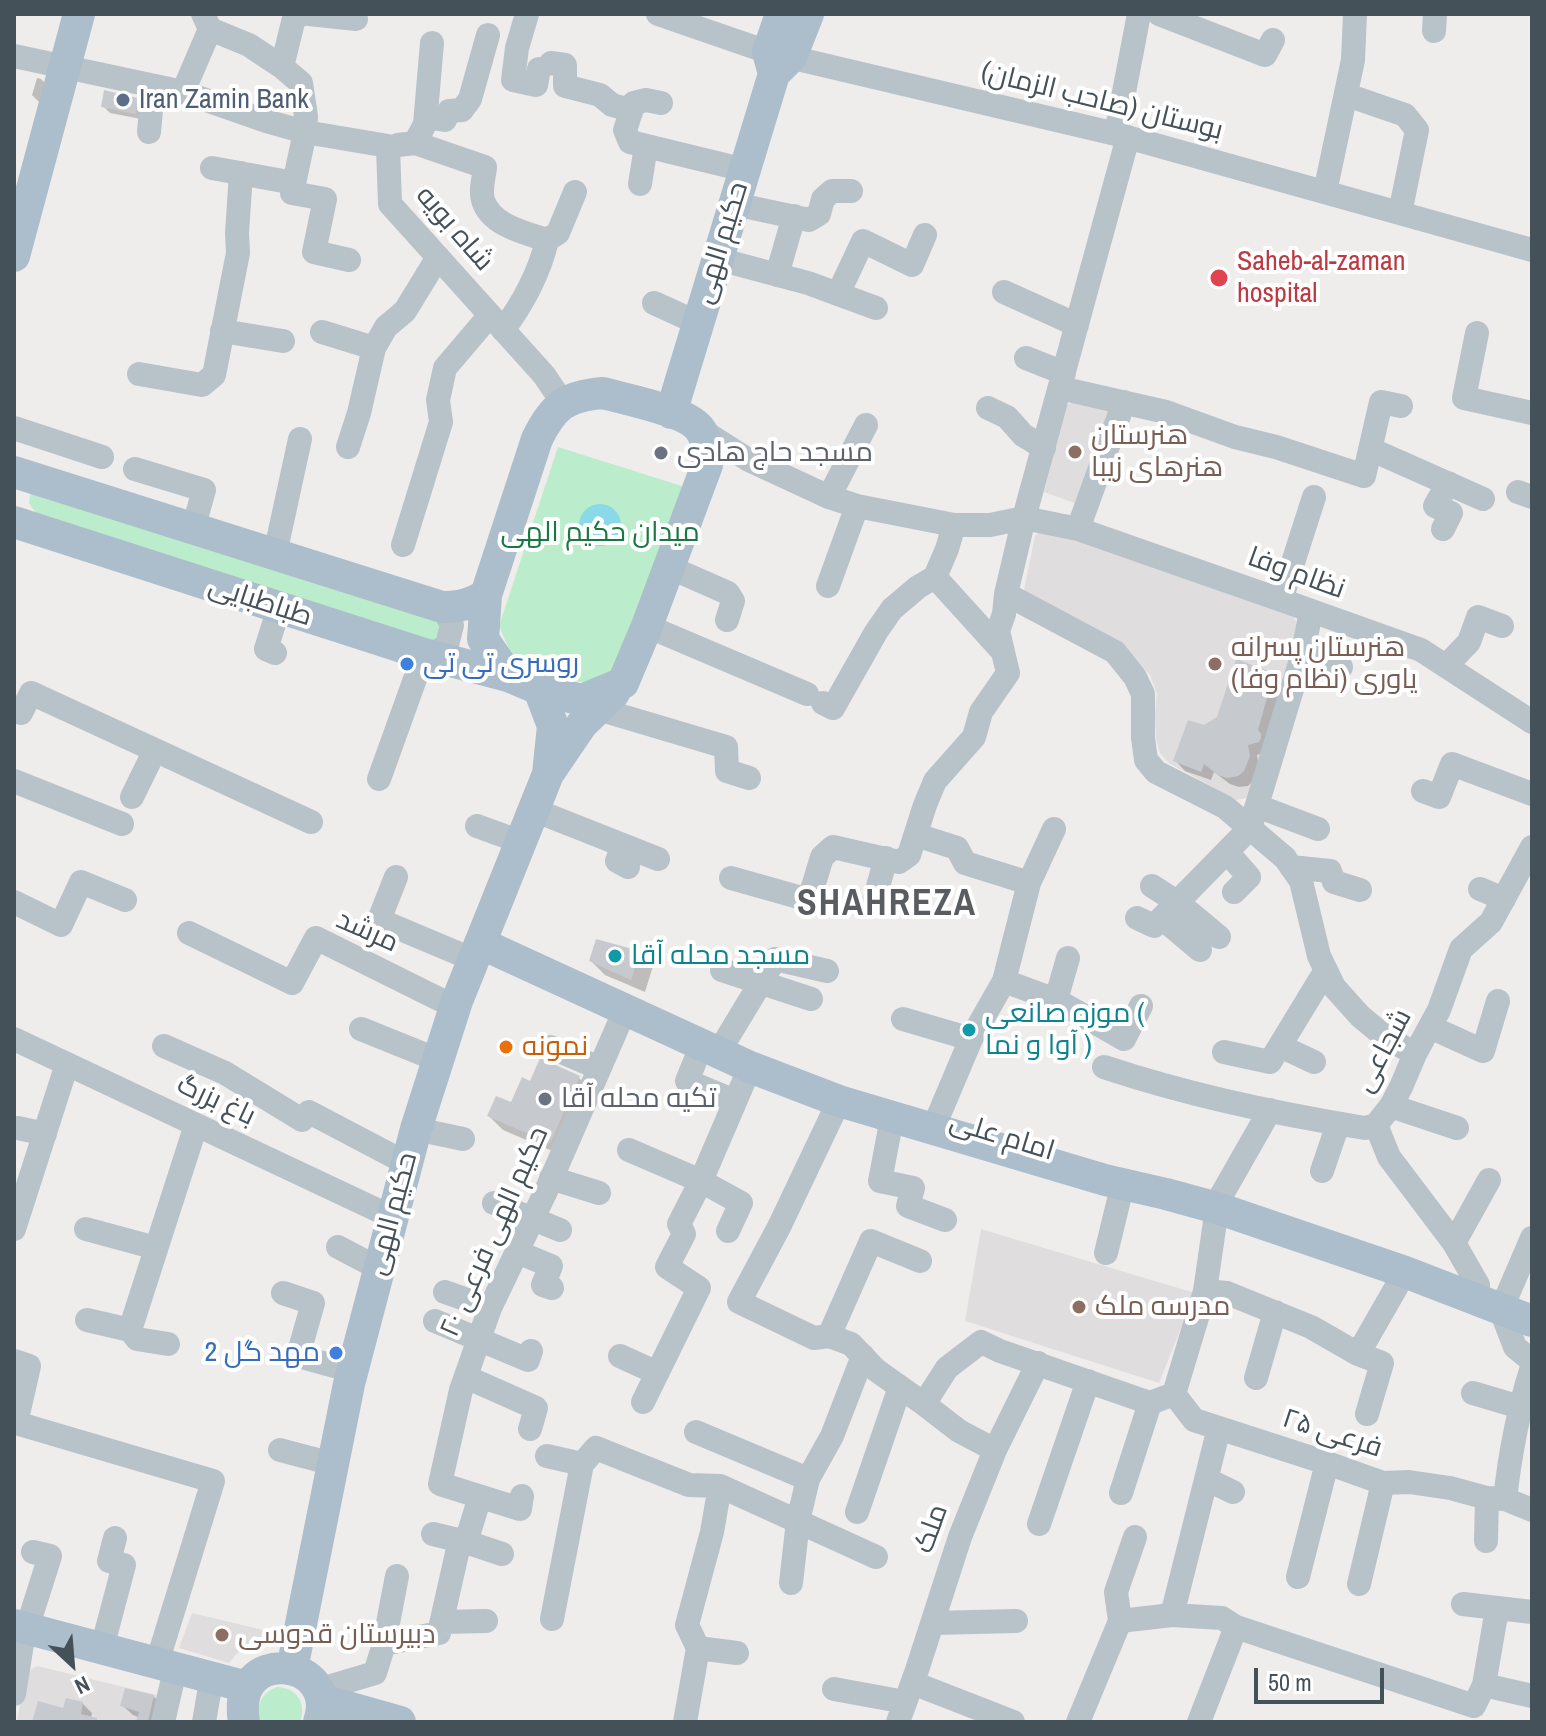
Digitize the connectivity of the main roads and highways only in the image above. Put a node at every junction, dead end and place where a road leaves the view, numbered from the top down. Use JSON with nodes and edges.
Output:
{"nodes":[{"id":1,"x":79,"y":14,"type":"edge"},
{"id":2,"x":781,"y":14,"type":"edge"},
{"id":3,"x":808,"y":14,"type":"edge"},
{"id":4,"x":778,"y":61,"type":"junction"},
{"id":5,"x":14,"y":256,"type":"edge"},
{"id":6,"x":671,"y":413,"type":"junction"},
{"id":7,"x":29,"y":477,"type":"edge"},
{"id":8,"x":22,"y":524,"type":"edge"},
{"id":9,"x":486,"y":595,"type":"junction"},
{"id":10,"x":508,"y":676,"type":"junction"},
{"id":11,"x":623,"y":683,"type":"junction"},
{"id":12,"x":539,"y":689,"type":"junction"},
{"id":13,"x":548,"y":774,"type":"junction"},
{"id":14,"x":480,"y":944,"type":"junction"},
{"id":15,"x":1219,"y":1202,"type":"junction"},
{"id":16,"x":1504,"y":1299,"type":"edge"},
{"id":17,"x":1532,"y":1321,"type":"edge"},
{"id":18,"x":20,"y":1635,"type":"edge"},
{"id":19,"x":292,"y":1669,"type":"junction"},
{"id":20,"x":165,"y":1673,"type":"junction"},
{"id":21,"x":244,"y":1704,"type":"edge"},
{"id":22,"x":207,"y":1708,"type":"edge"},
{"id":23,"x":324,"y":1710,"type":"edge"},
{"id":24,"x":400,"y":1722,"type":"edge"}],
"edges":[{"from":1,"to":5,"type":"main road"},
{"from":2,"to":4,"type":"main road"},
{"from":3,"to":4,"type":"main road"},
{"from":4,"to":6,"type":"main road","name":"حکیم الهی"},
{"from":6,"to":9,"type":"main road"},
{"from":6,"to":11,"type":"main road"},
{"from":7,"to":8,"type":"main road"},
{"from":7,"to":9,"type":"main road","name":"طباطبایی"},
{"from":8,"to":10,"type":"main road","name":"طباطبایی"},
{"from":9,"to":10,"type":"main road"},
{"from":10,"to":12,"type":"main road"},
{"from":11,"to":12,"type":"main road"},
{"from":11,"to":13,"type":"main road"},
{"from":12,"to":13,"type":"main road"},
{"from":13,"to":14,"type":"main road","name":"حکیم الهی"},
{"from":14,"to":15,"type":"main road","name":"امام علی"},
{"from":14,"to":15,"type":"main road"},
{"from":14,"to":19,"type":"main road","name":"حکیم الهی"},
{"from":15,"to":16,"type":"main road","name":"امام علی"},
{"from":15,"to":16,"type":"main road"},
{"from":16,"to":17,"type":"main road"},
{"from":18,"to":20,"type":"main road"},
{"from":18,"to":20,"type":"main road"},
{"from":19,"to":21,"type":"main road"},
{"from":19,"to":23,"type":"main road"},
{"from":20,"to":21,"type":"main road"},
{"from":20,"to":22,"type":"main road"},
{"from":21,"to":22,"type":"main road"},
{"from":23,"to":24,"type":"main road"}]}
